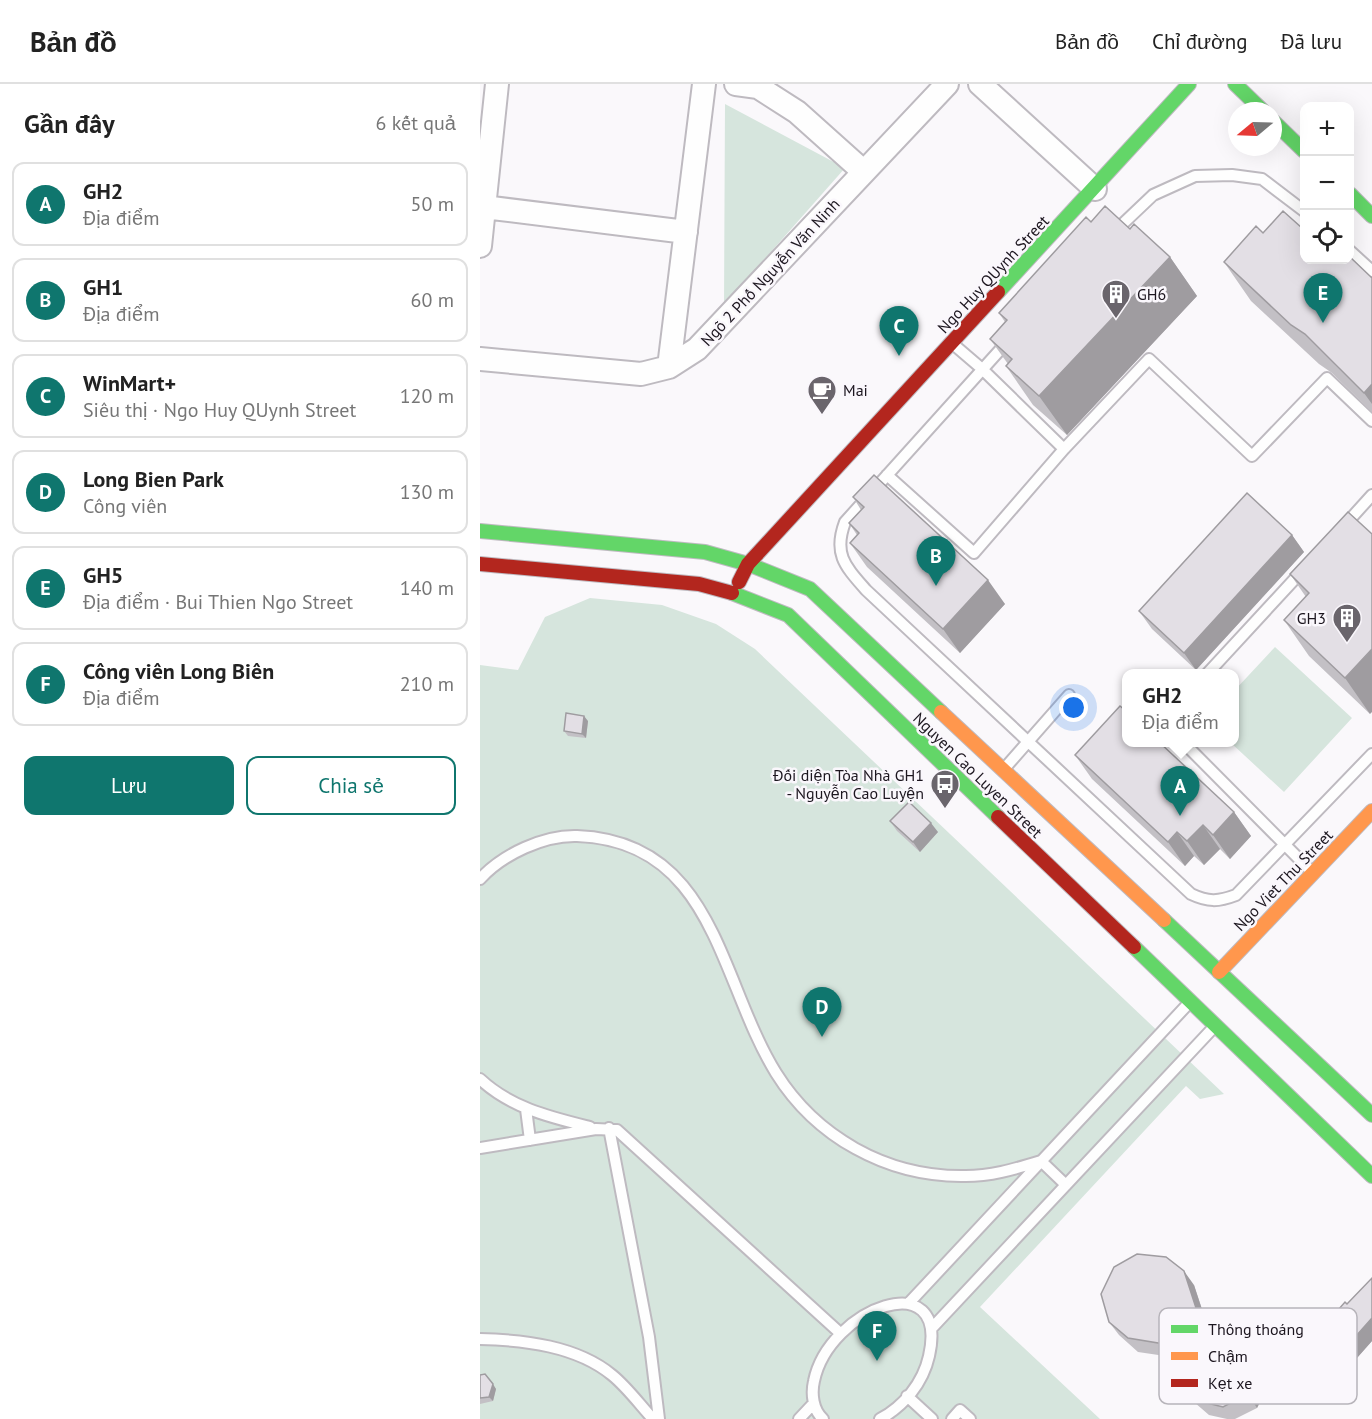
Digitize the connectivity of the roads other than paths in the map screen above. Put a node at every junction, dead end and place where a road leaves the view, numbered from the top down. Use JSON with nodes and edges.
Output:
{"nodes":[{"id":1,"x":496,"y":84,"type":"edge"},
{"id":2,"x":704,"y":84,"type":"edge"},
{"id":3,"x":736,"y":84,"type":"edge"},
{"id":4,"x":947,"y":84,"type":"edge"},
{"id":5,"x":980,"y":84,"type":"edge"},
{"id":6,"x":1189,"y":84,"type":"edge"},
{"id":7,"x":1235,"y":84,"type":"edge"},
{"id":8,"x":1254,"y":102,"type":"edge"},
{"id":9,"x":1282,"y":129,"type":"edge"},
{"id":10,"x":1300,"y":146,"type":"edge"},
{"id":11,"x":864,"y":172,"type":"junction"},
{"id":12,"x":1095,"y":189,"type":"junction"},
{"id":13,"x":1354,"y":198,"type":"edge"},
{"id":14,"x":484,"y":207,"type":"junction"},
{"id":15,"x":1304,"y":210,"type":"edge"},
{"id":16,"x":1372,"y":216,"type":"edge"},
{"id":17,"x":686,"y":232,"type":"junction"},
{"id":18,"x":1107,"y":239,"type":"edge"},
{"id":19,"x":480,"y":246,"type":"edge"},
{"id":20,"x":1354,"y":255,"type":"edge"},
{"id":21,"x":1372,"y":271,"type":"edge"},
{"id":22,"x":1014,"y":335,"type":"edge"},
{"id":23,"x":952,"y":343,"type":"junction"},
{"id":24,"x":480,"y":359,"type":"edge"},
{"id":25,"x":669,"y":367,"type":"junction"},
{"id":26,"x":981,"y":368,"type":"junction"},
{"id":27,"x":1372,"y":421,"type":"edge"},
{"id":28,"x":1064,"y":449,"type":"junction"},
{"id":29,"x":887,"y":475,"type":"junction"},
{"id":30,"x":1372,"y":495,"type":"edge"},
{"id":31,"x":480,"y":531,"type":"edge"},
{"id":32,"x":1333,"y":537,"type":"edge"},
{"id":33,"x":1309,"y":563,"type":"edge"},
{"id":34,"x":480,"y":564,"type":"edge"},
{"id":35,"x":748,"y":564,"type":"junction"},
{"id":36,"x":733,"y":593,"type":"junction"},
{"id":37,"x":1212,"y":669,"type":"edge"},
{"id":38,"x":1069,"y":695,"type":"dead end"},
{"id":39,"x":1029,"y":741,"type":"junction"},
{"id":40,"x":1188,"y":747,"type":"edge"},
{"id":41,"x":1372,"y":754,"type":"edge"},
{"id":42,"x":1003,"y":770,"type":"junction"},
{"id":43,"x":1372,"y":811,"type":"edge"},
{"id":44,"x":1285,"y":843,"type":"junction"},
{"id":45,"x":1313,"y":873,"type":"junction"},
{"id":46,"x":480,"y":879,"type":"edge"},
{"id":47,"x":1219,"y":972,"type":"junction"},
{"id":48,"x":1190,"y":1001,"type":"junction"},
{"id":49,"x":1215,"y":1025,"type":"junction"},
{"id":50,"x":480,"y":1079,"type":"edge"},
{"id":51,"x":526,"y":1109,"type":"junction"},
{"id":52,"x":1372,"y":1115,"type":"edge"},
{"id":53,"x":609,"y":1128,"type":"junction"},
{"id":54,"x":596,"y":1129,"type":"junction"},
{"id":55,"x":530,"y":1140,"type":"junction"},
{"id":56,"x":480,"y":1148,"type":"edge"},
{"id":57,"x":1041,"y":1161,"type":"junction"},
{"id":58,"x":1372,"y":1176,"type":"edge"},
{"id":59,"x":1066,"y":1185,"type":"junction"},
{"id":60,"x":908,"y":1304,"type":"junction"},
{"id":61,"x":931,"y":1329,"type":"junction"},
{"id":62,"x":840,"y":1333,"type":"junction"},
{"id":63,"x":480,"y":1339,"type":"edge"},
{"id":64,"x":908,"y":1396,"type":"junction"},
{"id":65,"x":814,"y":1403,"type":"junction"},
{"id":66,"x":653,"y":1419,"type":"edge"},
{"id":67,"x":658,"y":1419,"type":"edge"},
{"id":68,"x":799,"y":1419,"type":"edge"},
{"id":69,"x":823,"y":1419,"type":"edge"},
{"id":70,"x":880,"y":1419,"type":"edge"},
{"id":71,"x":932,"y":1419,"type":"edge"},
{"id":72,"x":952,"y":1419,"type":"edge"},
{"id":73,"x":970,"y":1419,"type":"edge"}],
"edges":[{"from":1,"to":14,"type":"street"},
{"from":2,"to":17,"type":"street"},
{"from":3,"to":11,"type":"street"},
{"from":4,"to":11,"type":"street","name":"Ngõ 2 Phố Nguyễn Văn Ninh"},
{"from":5,"to":12,"type":"street"},
{"from":6,"to":12,"type":"street","name":"Ngo Huy QUynh Street"},
{"from":7,"to":8,"type":"street"},
{"from":9,"to":10,"type":"street"},
{"from":11,"to":25,"type":"street","name":"Ngõ 2 Phố Nguyễn Văn Ninh"},
{"from":12,"to":23,"type":"street","name":"Ngo Huy QUynh Street"},
{"from":13,"to":16,"type":"street"},
{"from":14,"to":17,"type":"street"},
{"from":14,"to":19,"type":"street"},
{"from":15,"to":18,"type":"lane"},
{"from":17,"to":25,"type":"street"},
{"from":20,"to":21,"type":"lane"},
{"from":22,"to":26,"type":"lane"},
{"from":23,"to":26,"type":"lane"},
{"from":23,"to":35,"type":"street","name":"Ngo Huy QUynh Street"},
{"from":24,"to":25,"type":"street","name":"Ngõ 2 Phố Nguyễn Văn Ninh"},
{"from":26,"to":28,"type":"lane"},
{"from":26,"to":29,"type":"lane"},
{"from":27,"to":28,"type":"lane"},
{"from":28,"to":29,"type":"lane"},
{"from":29,"to":39,"type":"lane"},
{"from":30,"to":32,"type":"lane"},
{"from":31,"to":35,"type":"street","name":"Nguyen Cao Luyen Street"},
{"from":33,"to":37,"type":"lane"},
{"from":34,"to":36,"type":"street","name":"Nguyen Cao Luyen Street"},
{"from":35,"to":36,"type":"street","name":"Ngo Huy QUynh Street"},
{"from":35,"to":42,"type":"street","name":"Nguyen Cao Luyen Street"},
{"from":36,"to":48,"type":"street","name":"Nguyen Cao Luyen Street"},
{"from":38,"to":39,"type":"lane"},
{"from":39,"to":42,"type":"lane"},
{"from":39,"to":44,"type":"lane"},
{"from":40,"to":44,"type":"lane"},
{"from":41,"to":44,"type":"lane"},
{"from":42,"to":47,"type":"street","name":"Nguyen Cao Luyen Street"},
{"from":43,"to":45,"type":"street","name":"Ngo Viet Thu Street"},
{"from":44,"to":45,"type":"lane"},
{"from":45,"to":47,"type":"street","name":"Ngo Viet Thu Street"},
{"from":46,"to":57,"type":"lane"},
{"from":47,"to":52,"type":"street","name":"Nguyen Cao Luyen Street"},
{"from":48,"to":49,"type":"street","name":"Nguyen Cao Luyen Street"},
{"from":48,"to":57,"type":"lane"},
{"from":49,"to":58,"type":"street","name":"Nguyen Cao Luyen Street"},
{"from":49,"to":59,"type":"lane"},
{"from":50,"to":51,"type":"lane"},
{"from":51,"to":54,"type":"lane"},
{"from":51,"to":55,"type":"lane"},
{"from":53,"to":54,"type":"lane"},
{"from":53,"to":62,"type":"lane"},
{"from":53,"to":67,"type":"lane"},
{"from":54,"to":55,"type":"lane"},
{"from":55,"to":56,"type":"lane"},
{"from":57,"to":59,"type":"lane"},
{"from":57,"to":60,"type":"lane"},
{"from":59,"to":61,"type":"lane"},
{"from":60,"to":61,"type":"lane"},
{"from":60,"to":62,"type":"lane"},
{"from":61,"to":64,"type":"lane"},
{"from":62,"to":65,"type":"lane"},
{"from":63,"to":66,"type":"lane"},
{"from":64,"to":70,"type":"lane"},
{"from":64,"to":71,"type":"lane"},
{"from":65,"to":68,"type":"lane"},
{"from":65,"to":69,"type":"lane"},
{"from":72,"to":73,"type":"lane"}]}
